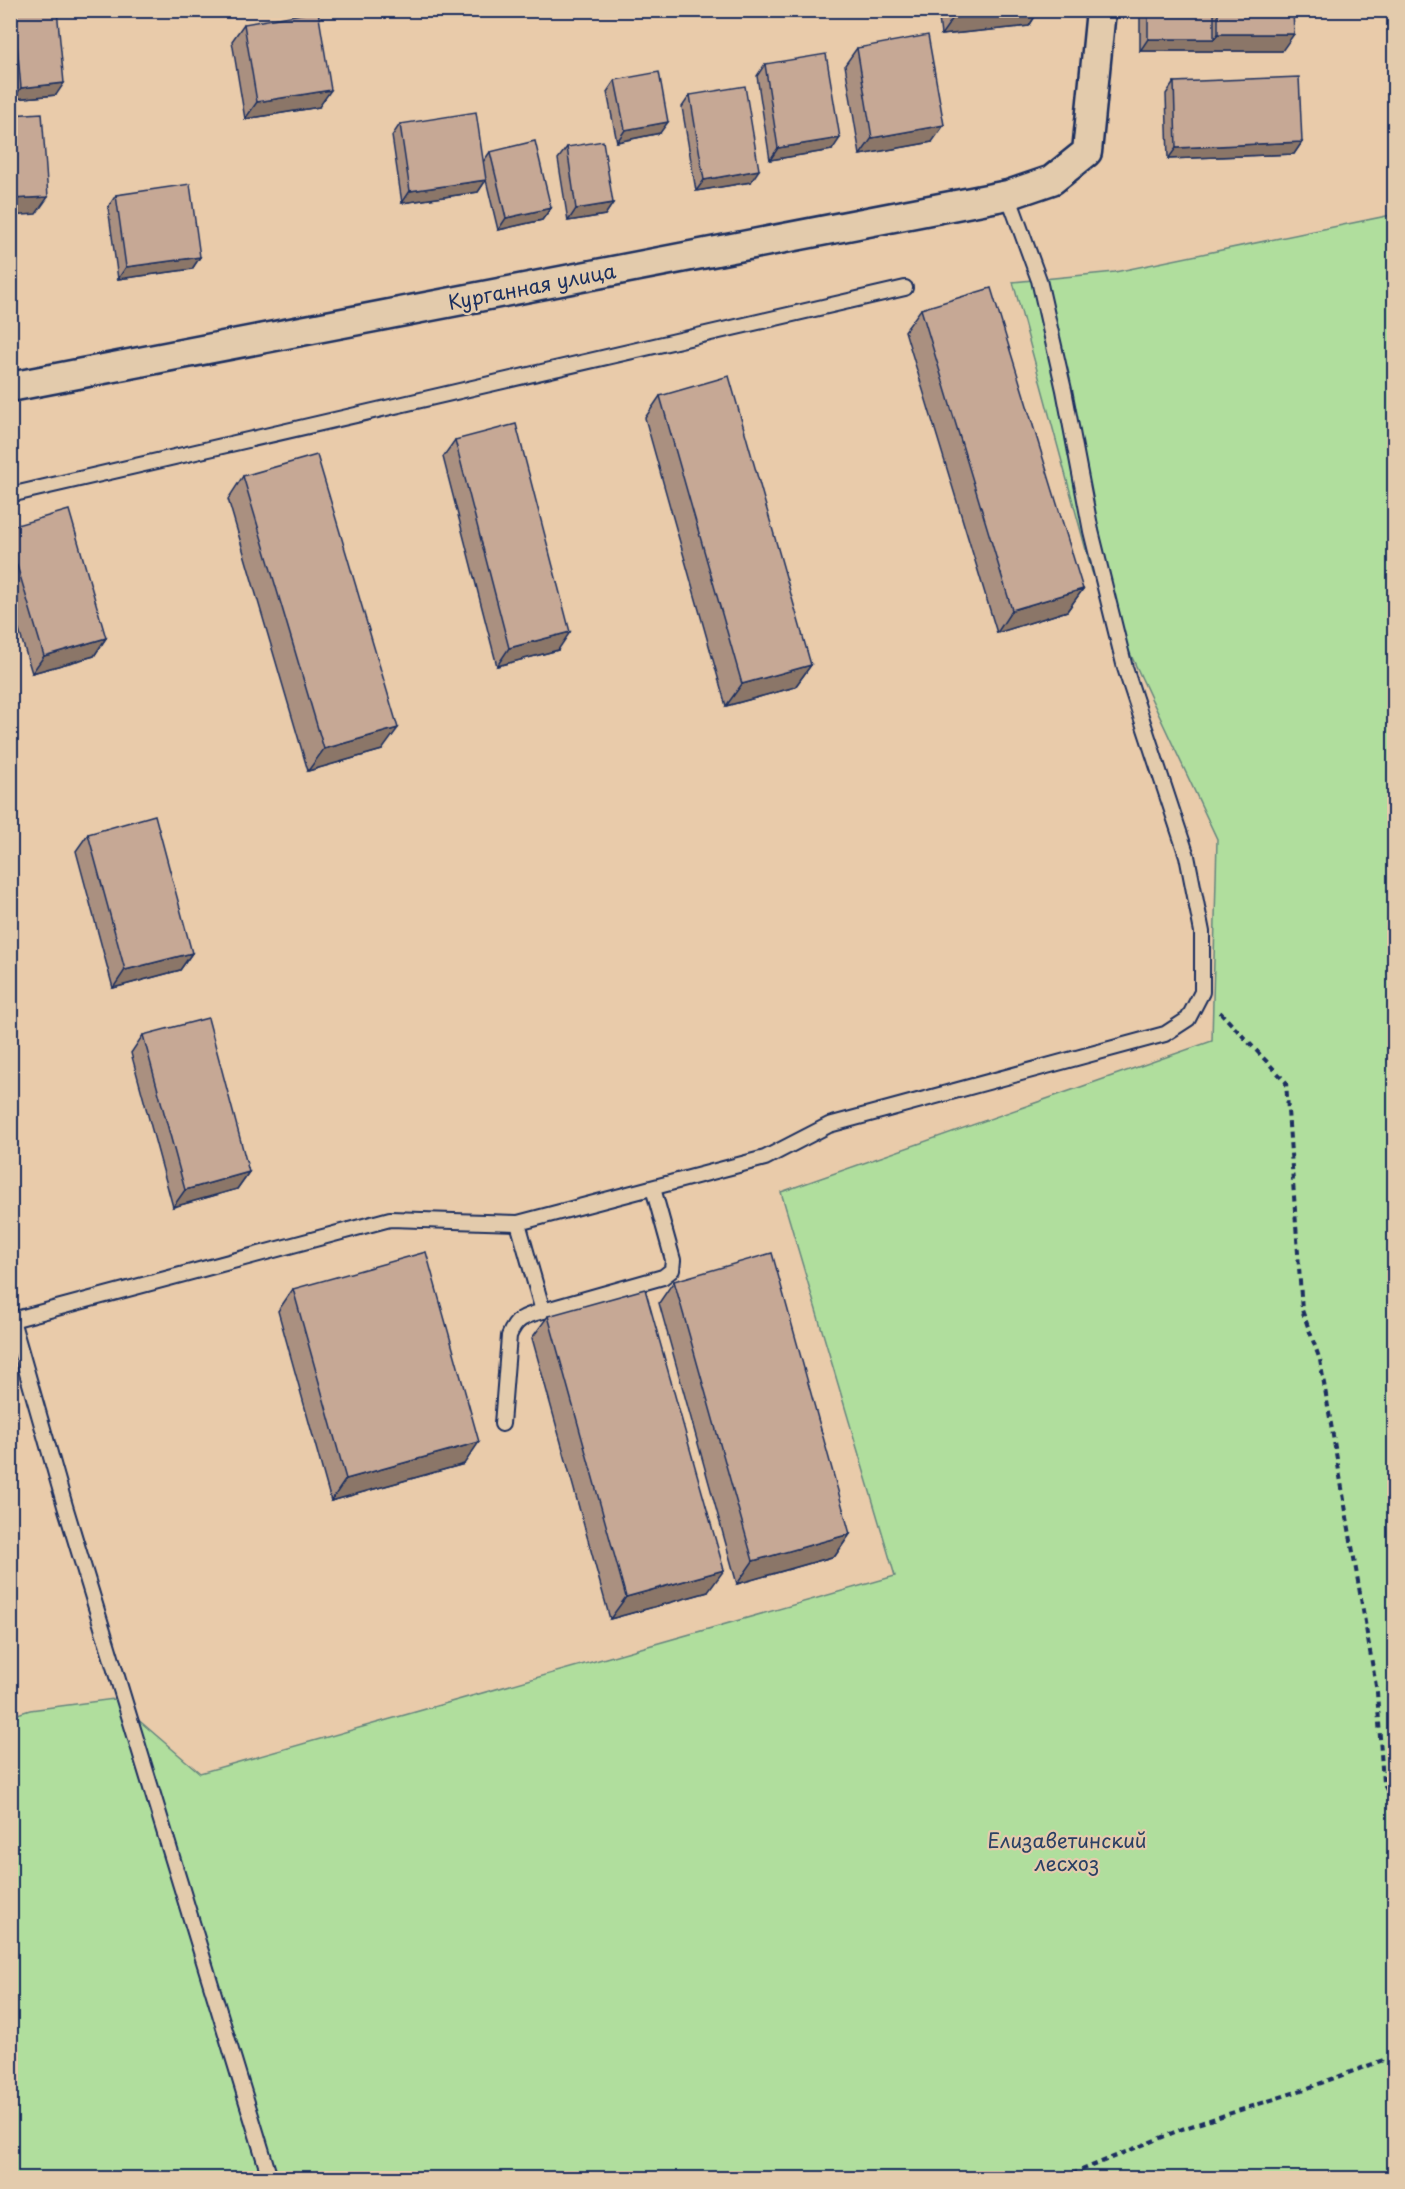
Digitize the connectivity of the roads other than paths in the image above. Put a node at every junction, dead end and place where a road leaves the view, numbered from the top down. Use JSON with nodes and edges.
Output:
{"nodes":[{"id":1,"x":1101,"y":10,"type":"edge"},
{"id":2,"x":1008,"y":195,"type":"junction"},
{"id":3,"x":905,"y":288,"type":"dead end"},
{"id":4,"x":10,"y":387,"type":"edge"},
{"id":5,"x":10,"y":495,"type":"edge"},
{"id":6,"x":653,"y":1188,"type":"junction"},
{"id":7,"x":518,"y":1222,"type":"junction"},
{"id":8,"x":543,"y":1311,"type":"junction"},
{"id":9,"x":11,"y":1316,"type":"edge"},
{"id":10,"x":502,"y":1424,"type":"dead end"},
{"id":11,"x":270,"y":2178,"type":"edge"}],
"edges":[{"from":1,"to":2,"type":"street","name":"Курганная улица"},
{"from":2,"to":4,"type":"street","name":"Курганная улица"},
{"from":2,"to":6,"type":"lane"},
{"from":3,"to":5,"type":"lane"},
{"from":6,"to":7,"type":"lane"},
{"from":6,"to":8,"type":"lane"},
{"from":7,"to":8,"type":"lane"},
{"from":7,"to":9,"type":"lane"},
{"from":8,"to":10,"type":"lane"},
{"from":9,"to":11,"type":"lane"}]}
